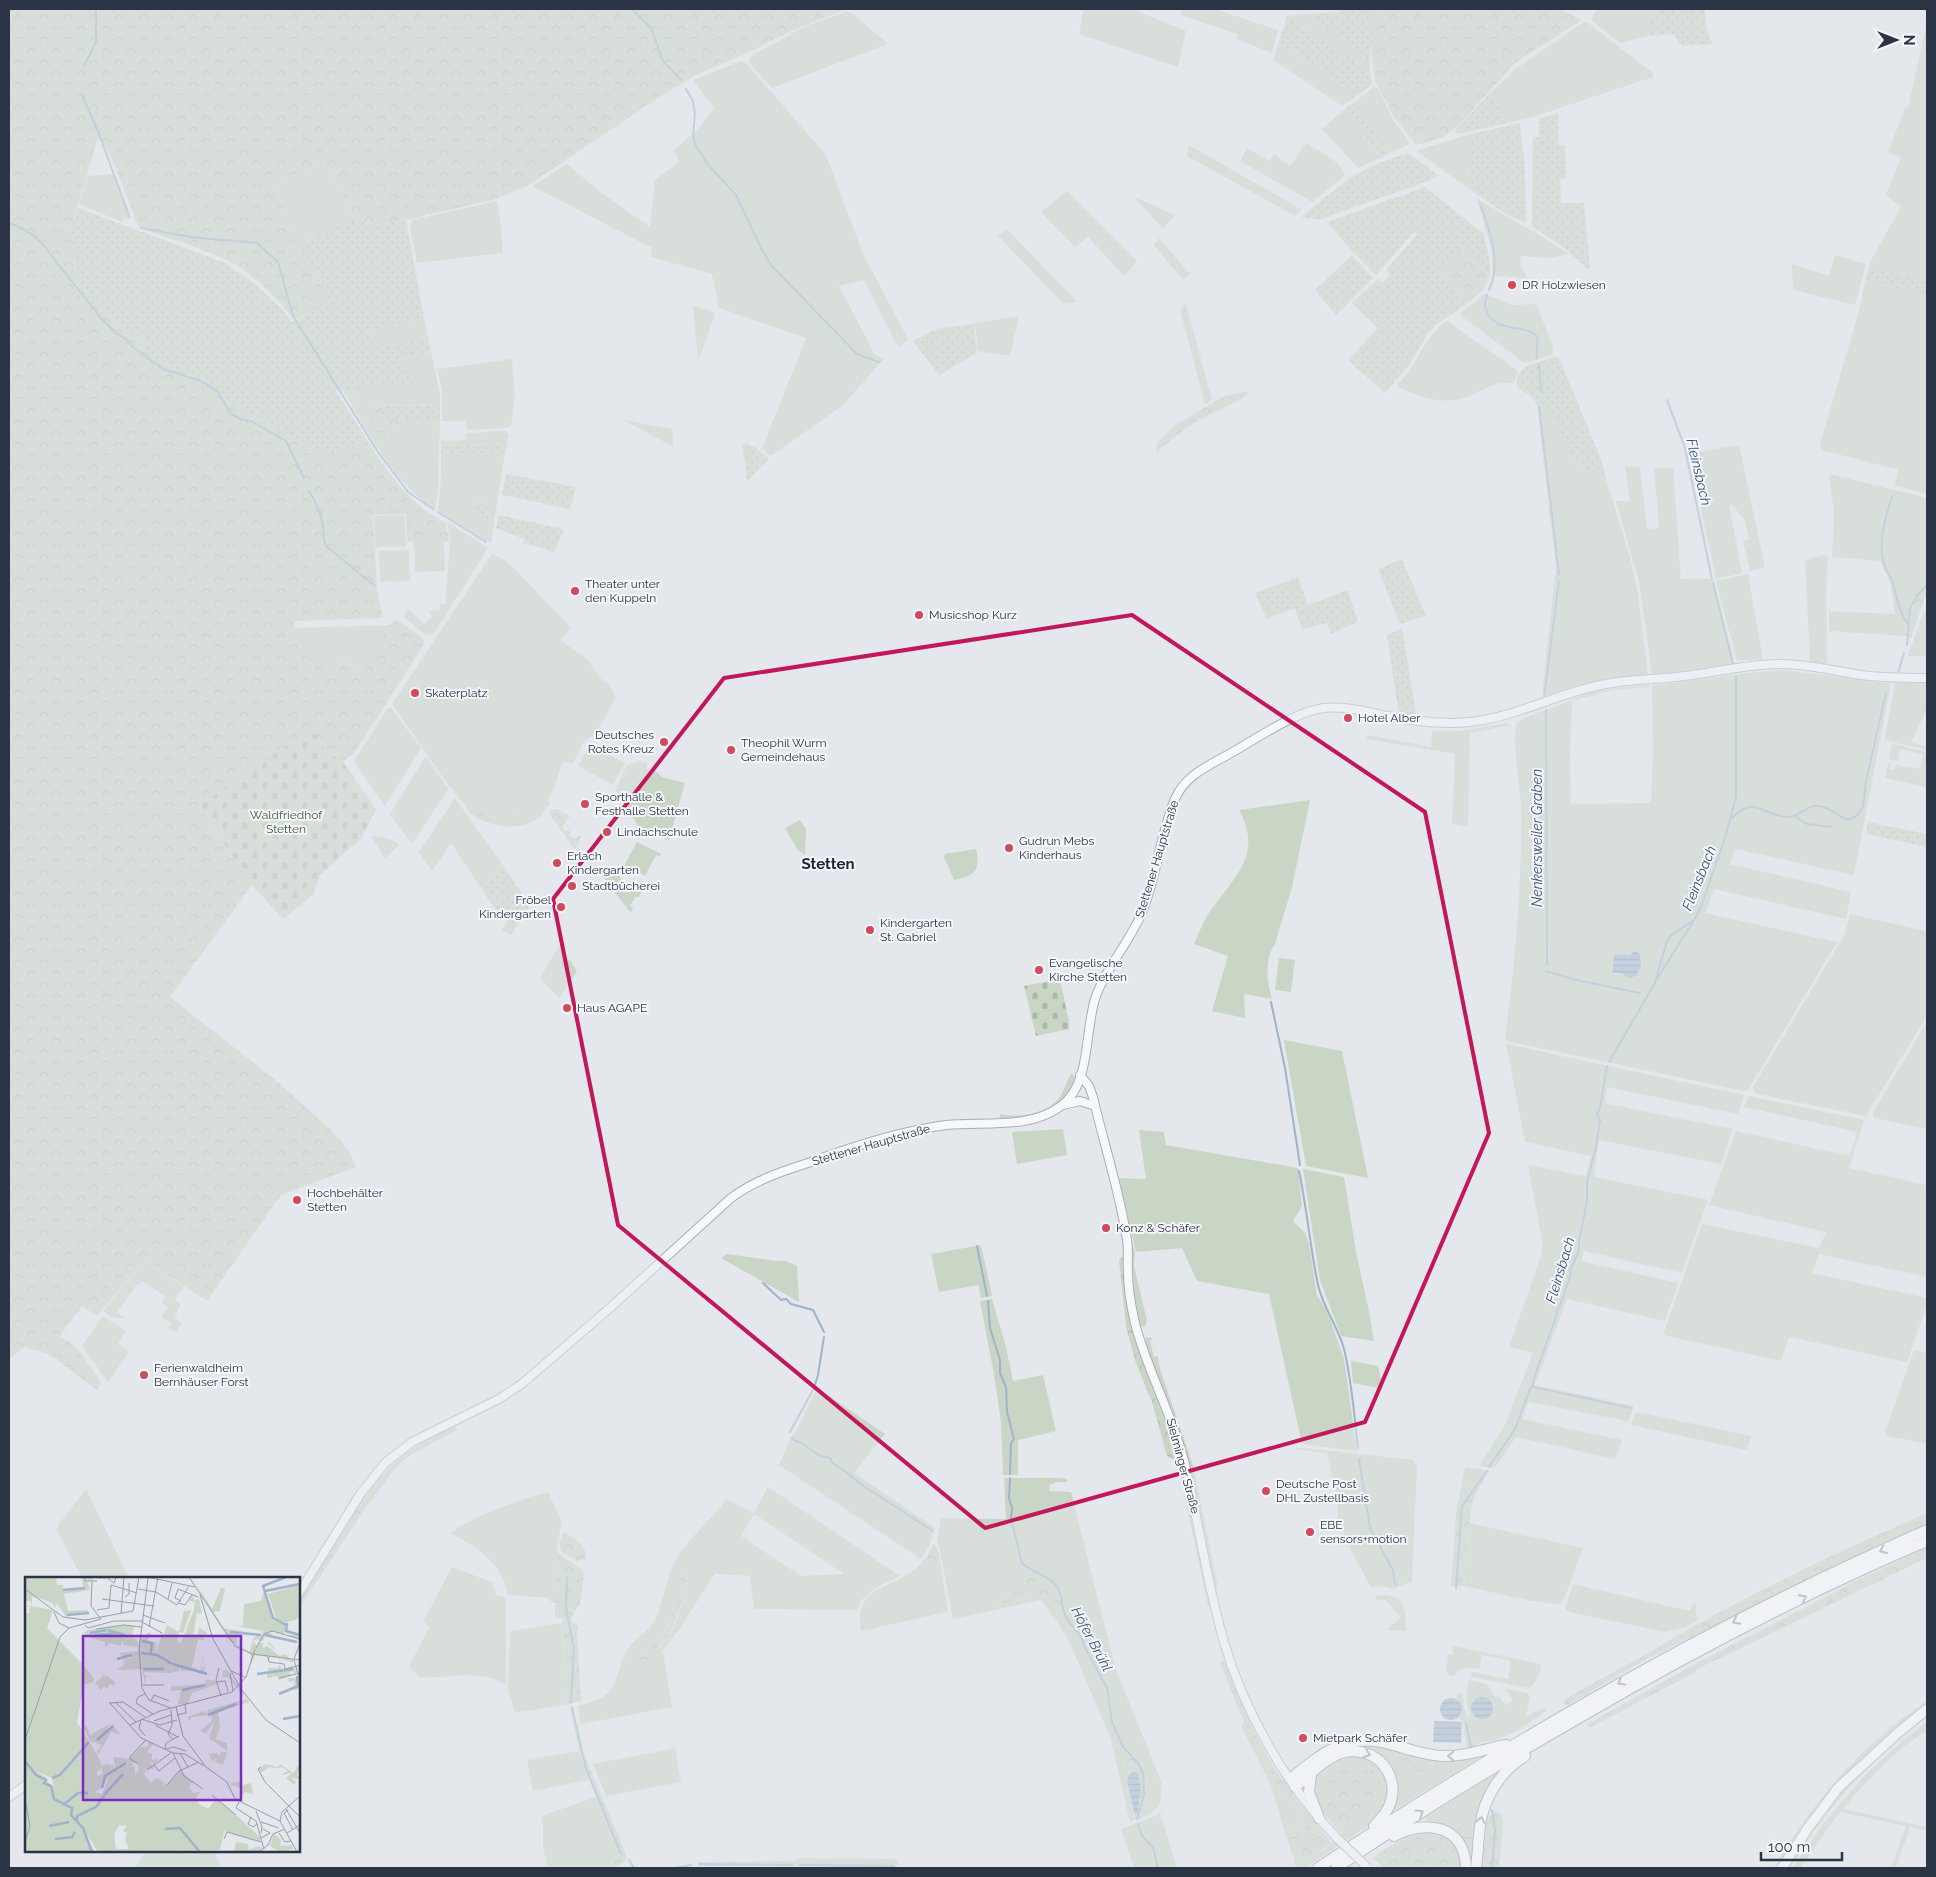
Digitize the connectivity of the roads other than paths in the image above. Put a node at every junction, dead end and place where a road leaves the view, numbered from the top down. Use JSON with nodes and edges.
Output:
{"nodes":[{"id":1,"x":1927,"y":678,"type":"edge"},
{"id":2,"x":1080,"y":1075,"type":"junction"},
{"id":3,"x":1061,"y":1106,"type":"junction"},
{"id":4,"x":1095,"y":1106,"type":"junction"},
{"id":5,"x":1927,"y":1530,"type":"edge"},
{"id":6,"x":1927,"y":1541,"type":"edge"},
{"id":7,"x":300,"y":1591,"type":"edge"},
{"id":8,"x":1927,"y":1709,"type":"edge"},
{"id":9,"x":1545,"y":1737,"type":"junction"},
{"id":10,"x":1514,"y":1744,"type":"junction"},
{"id":11,"x":1311,"y":1774,"type":"junction"},
{"id":12,"x":1292,"y":1783,"type":"junction"},
{"id":13,"x":25,"y":1786,"type":"edge"},
{"id":14,"x":9,"y":1797,"type":"edge"},
{"id":15,"x":1319,"y":1818,"type":"junction"},
{"id":16,"x":1368,"y":1836,"type":"junction"},
{"id":17,"x":1365,"y":1848,"type":"junction"},
{"id":18,"x":1318,"y":1868,"type":"edge"},
{"id":19,"x":1336,"y":1868,"type":"edge"},
{"id":20,"x":1368,"y":1868,"type":"edge"},
{"id":21,"x":1466,"y":1868,"type":"edge"},
{"id":22,"x":1476,"y":1868,"type":"edge"},
{"id":23,"x":1782,"y":1868,"type":"edge"}],
"edges":[{"from":1,"to":2,"type":"street","name":"Stettener Hauptstraße"},
{"from":2,"to":3,"type":"street","name":"Stettener Hauptstraße"},
{"from":2,"to":4,"type":"street","name":"Sielminger Straße"},
{"from":3,"to":4,"type":"street"},
{"from":3,"to":7,"type":"street","name":"Stettener Hauptstraße"},
{"from":4,"to":12,"type":"street","name":"Sielminger Straße"},
{"from":5,"to":10,"type":"highway","one_way":true},
{"from":9,"to":6,"type":"highway","one_way":true},
{"from":8,"to":23,"type":"main road"},
{"from":17,"to":9,"type":"highway","one_way":true},
{"from":22,"to":9,"type":"highway","one_way":true},
{"from":10,"to":12,"type":"highway","one_way":true},
{"from":10,"to":16,"type":"highway"},
{"from":11,"to":12,"type":"highway"},
{"from":11,"to":15,"type":"highway"},
{"from":11,"to":16,"type":"highway","one_way":true},
{"from":12,"to":15,"type":"street","name":"Sielminger Straße"},
{"from":13,"to":14,"type":"street"},
{"from":15,"to":20,"type":"street","name":"Sielminger Straße","bridge":true},
{"from":16,"to":18,"type":"highway"},
{"from":17,"to":19,"type":"highway"},
{"from":17,"to":21,"type":"highway"}]}
